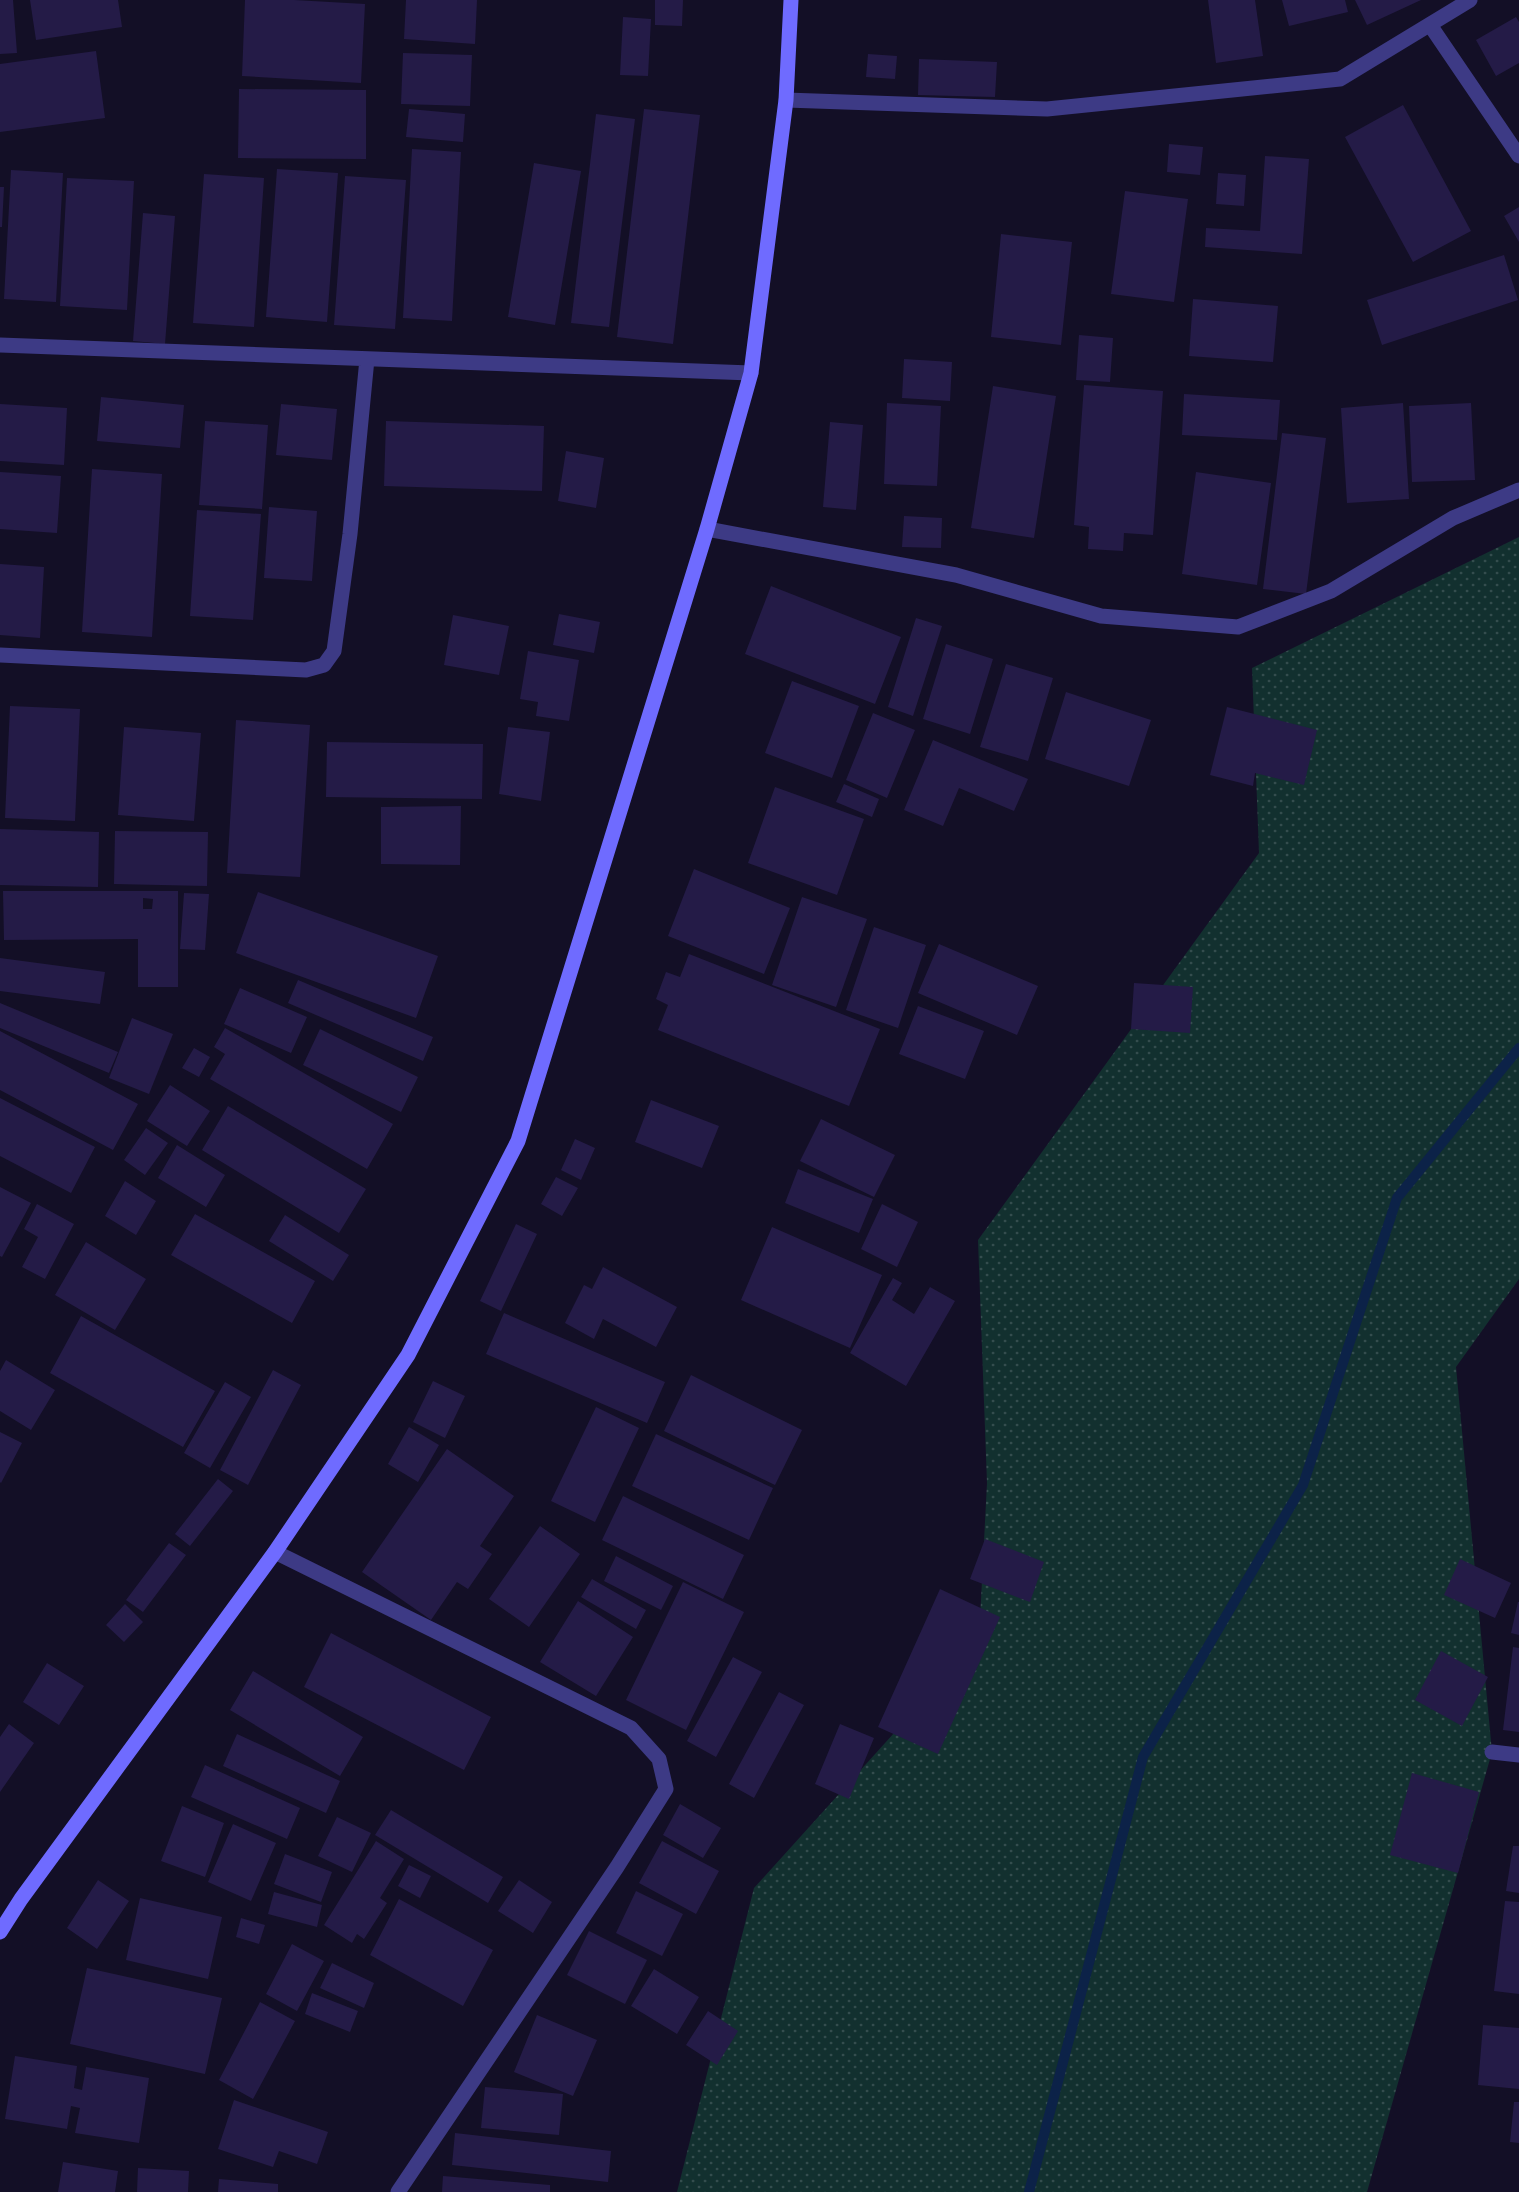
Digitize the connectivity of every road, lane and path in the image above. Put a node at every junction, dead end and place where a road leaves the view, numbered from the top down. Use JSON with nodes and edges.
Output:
{"nodes":[{"id":1,"x":791,"y":0,"type":"edge"},
{"id":2,"x":1470,"y":0,"type":"edge"},
{"id":3,"x":1430,"y":25,"type":"junction"},
{"id":4,"x":786,"y":100,"type":"junction"},
{"id":5,"x":1519,"y":156,"type":"edge"},
{"id":6,"x":0,"y":345,"type":"edge"},
{"id":7,"x":367,"y":359,"type":"junction"},
{"id":8,"x":751,"y":373,"type":"junction"},
{"id":9,"x":1519,"y":490,"type":"edge"},
{"id":10,"x":707,"y":530,"type":"junction"},
{"id":11,"x":0,"y":655,"type":"edge"},
{"id":12,"x":275,"y":1552,"type":"junction"},
{"id":13,"x":1492,"y":1752,"type":"dead end"},
{"id":14,"x":1519,"y":1755,"type":"edge"},
{"id":15,"x":0,"y":1932,"type":"edge"},
{"id":16,"x":398,"y":2192,"type":"edge"}],
"edges":[{"from":1,"to":4,"type":"street"},
{"from":2,"to":3,"type":"street"},
{"from":3,"to":4,"type":"street"},
{"from":3,"to":5,"type":"street"},
{"from":4,"to":8,"type":"street"},
{"from":6,"to":7,"type":"street"},
{"from":7,"to":8,"type":"street"},
{"from":7,"to":11,"type":"street"},
{"from":8,"to":10,"type":"street"},
{"from":9,"to":10,"type":"street"},
{"from":10,"to":12,"type":"street"},
{"from":12,"to":15,"type":"street"},
{"from":12,"to":16,"type":"street"},
{"from":13,"to":14,"type":"street"}]}
